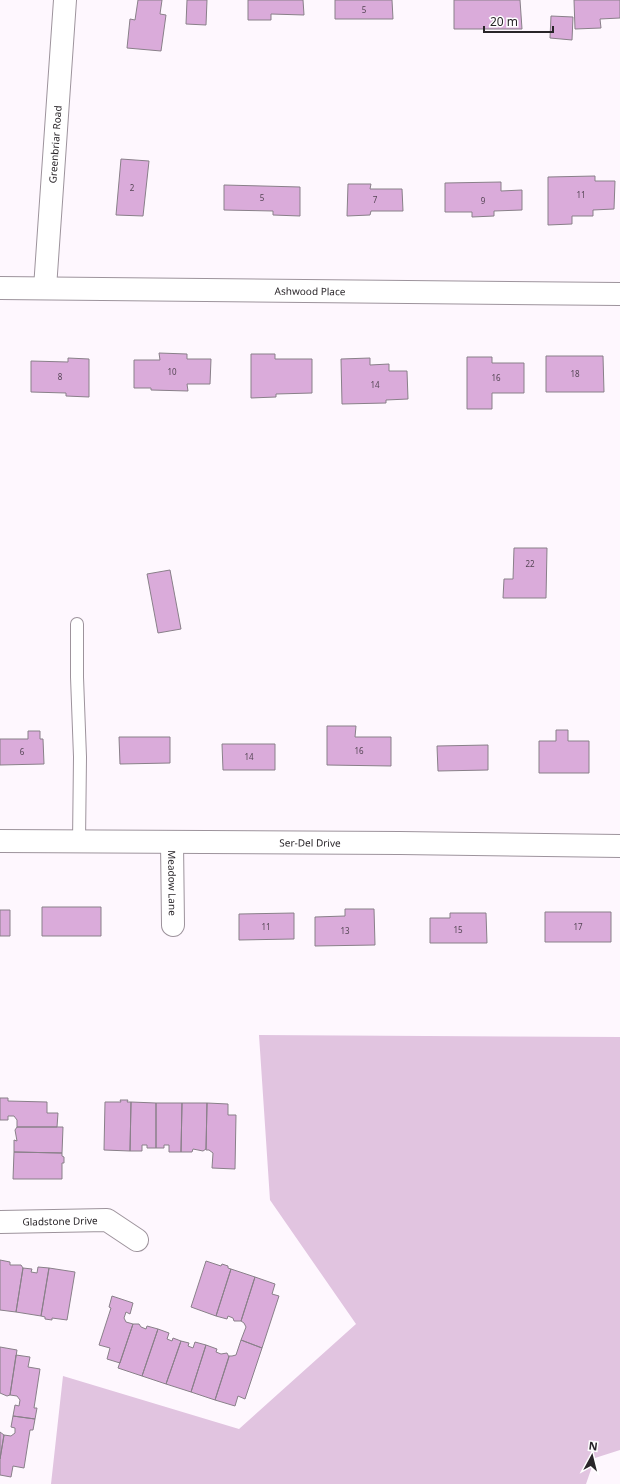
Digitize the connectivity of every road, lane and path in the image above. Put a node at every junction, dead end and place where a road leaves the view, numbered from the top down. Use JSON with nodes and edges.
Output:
{"nodes":[{"id":1,"x":65,"y":0,"type":"edge"},
{"id":2,"x":0,"y":288,"type":"edge"},
{"id":3,"x":45,"y":288,"type":"junction"},
{"id":4,"x":620,"y":294,"type":"edge"},
{"id":5,"x":77,"y":624,"type":"dead end"},
{"id":6,"x":0,"y":841,"type":"edge"},
{"id":7,"x":79,"y":842,"type":"junction"},
{"id":8,"x":172,"y":842,"type":"junction"},
{"id":9,"x":620,"y":846,"type":"edge"},
{"id":10,"x":173,"y":925,"type":"dead end"},
{"id":11,"x":0,"y":1222,"type":"edge"},
{"id":12,"x":138,"y":1240,"type":"dead end"}],
"edges":[{"from":1,"to":3,"type":"street","name":"Greenbriar Road"},
{"from":2,"to":3,"type":"street","name":"Ashwood Place"},
{"from":3,"to":4,"type":"street","name":"Ashwood Place"},
{"from":5,"to":7,"type":"lane"},
{"from":6,"to":7,"type":"street","name":"Ser-Del Drive"},
{"from":7,"to":8,"type":"street","name":"Ser-Del Drive"},
{"from":8,"to":9,"type":"street","name":"Ser-Del Drive"},
{"from":8,"to":10,"type":"street","name":"Meadow Lane"},
{"from":11,"to":12,"type":"street","name":"Gladstone Drive"}]}
